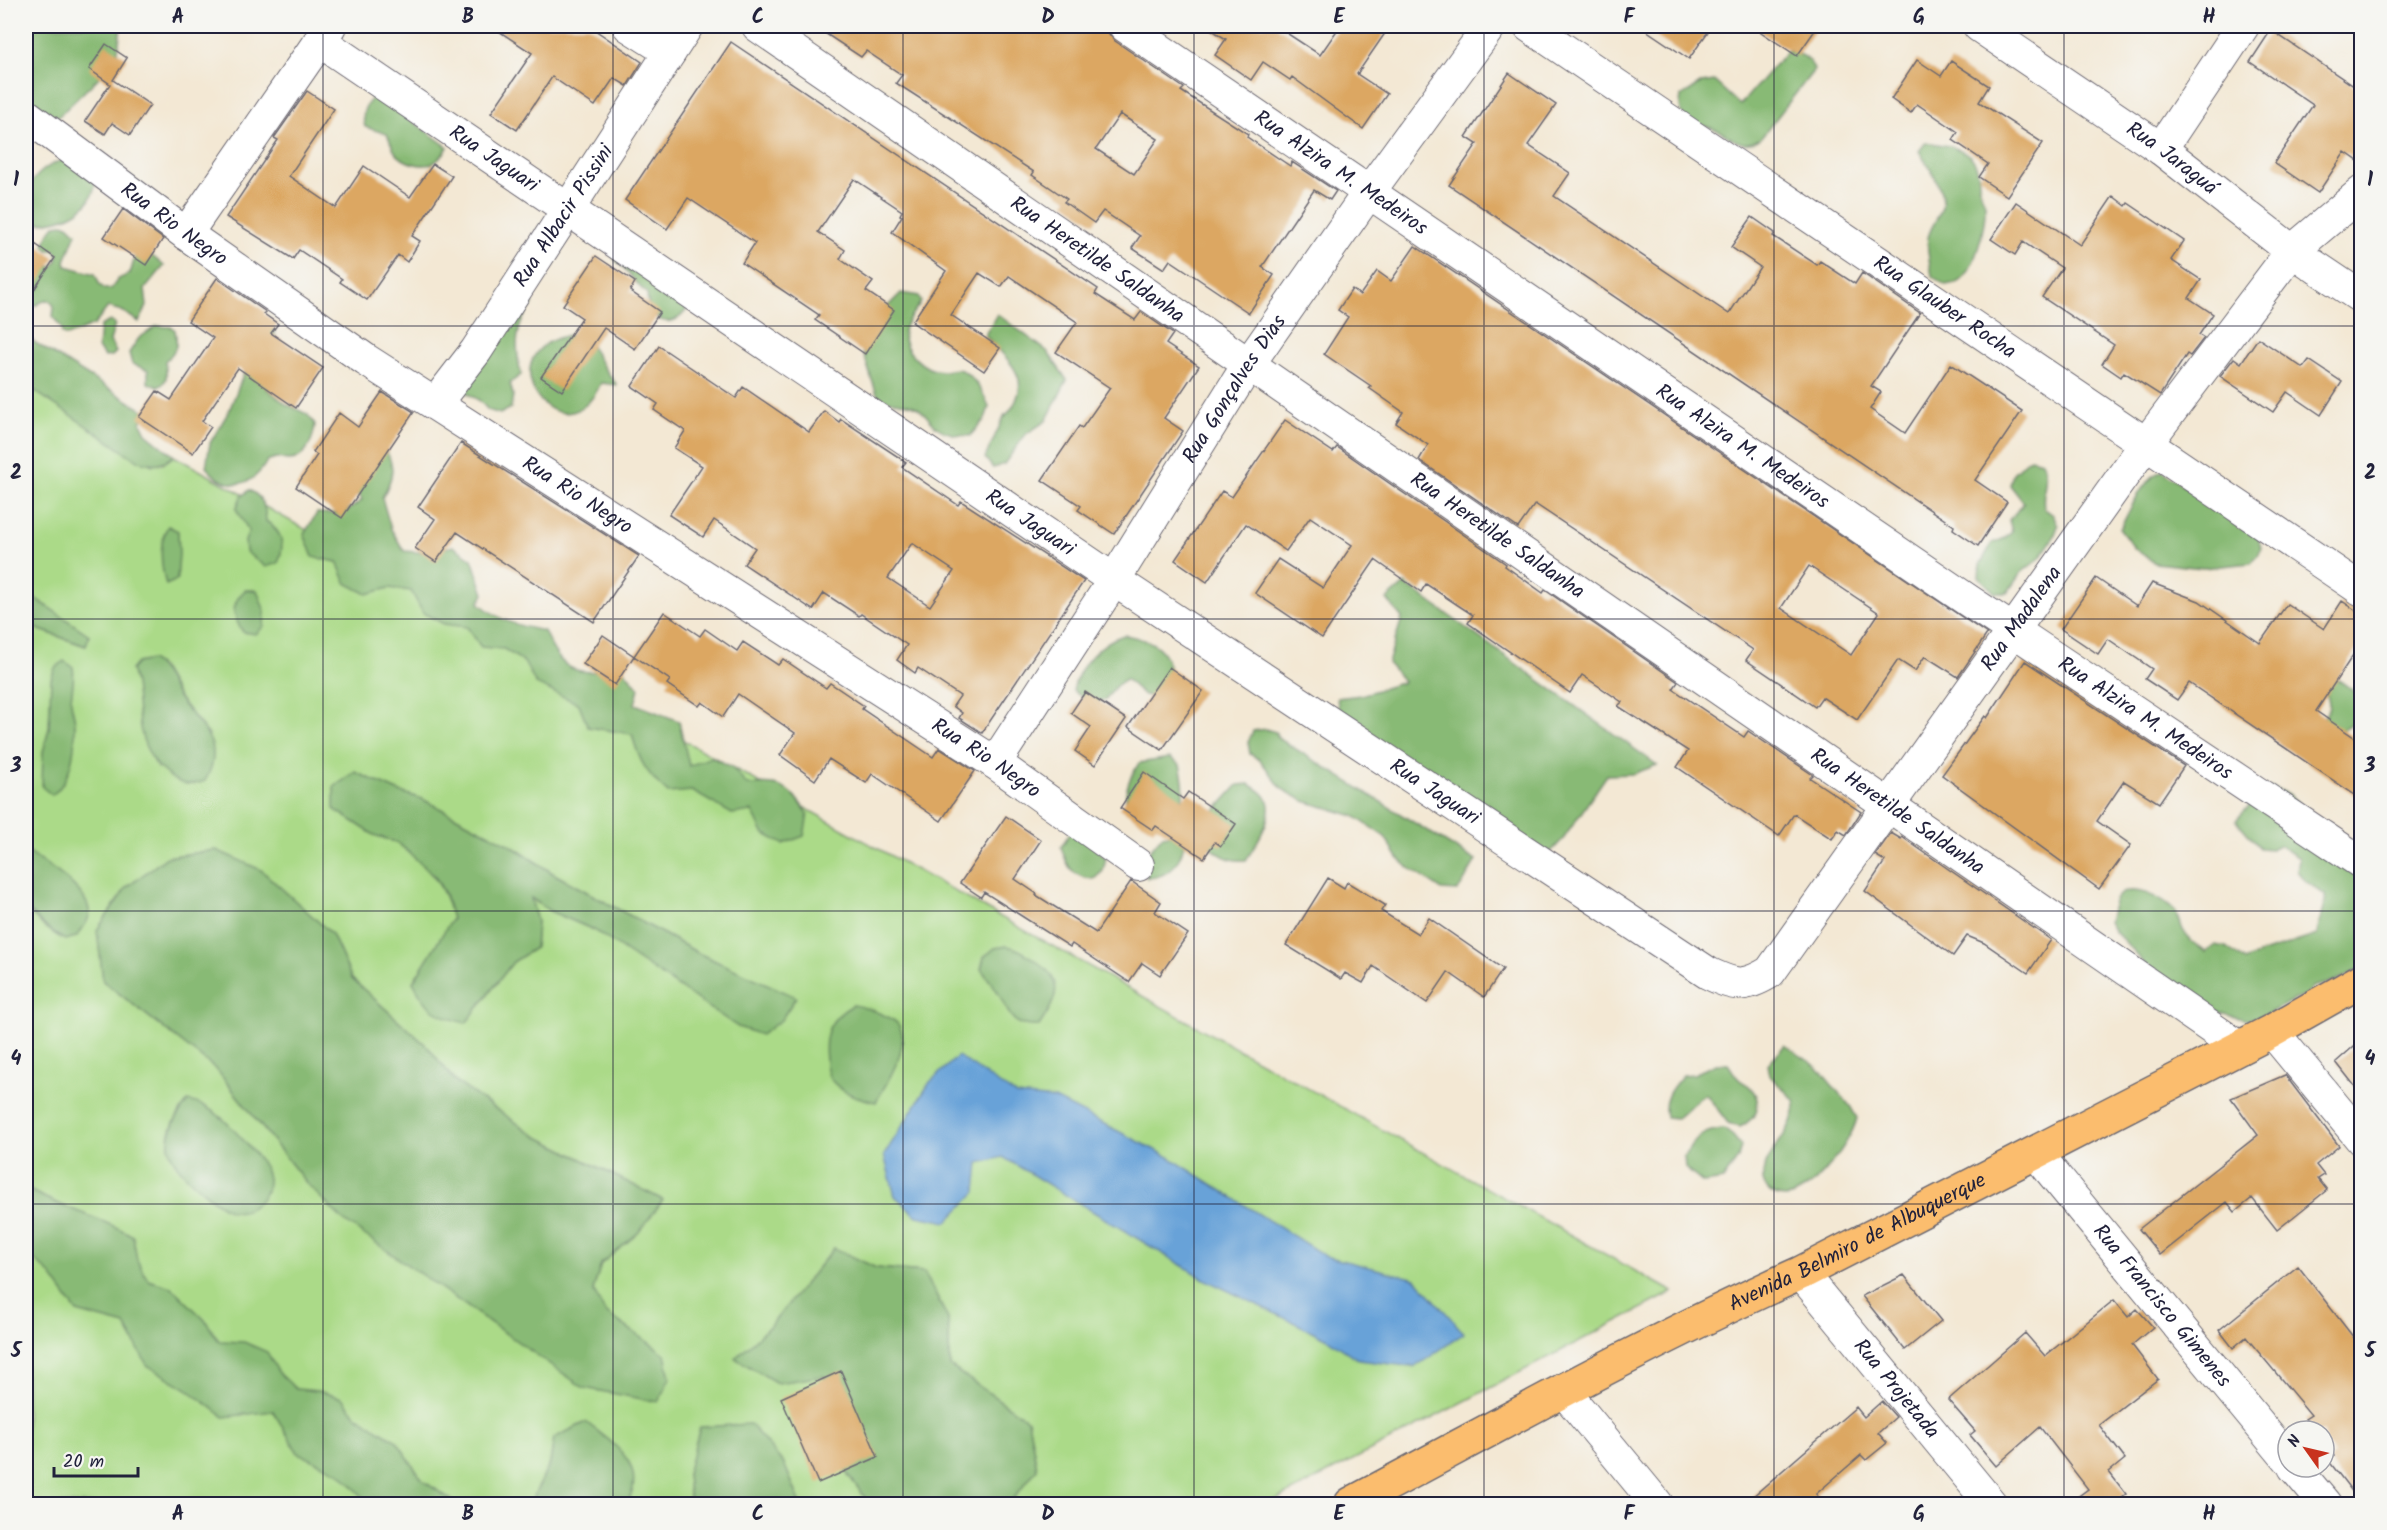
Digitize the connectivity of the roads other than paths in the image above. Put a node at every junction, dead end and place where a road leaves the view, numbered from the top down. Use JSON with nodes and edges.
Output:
{"nodes":[{"id":1,"x":629,"y":26,"type":"edge"},
{"id":2,"x":687,"y":26,"type":"edge"},
{"id":3,"x":758,"y":26,"type":"edge"},
{"id":4,"x":1125,"y":26,"type":"edge"},
{"id":5,"x":1490,"y":26,"type":"edge"},
{"id":6,"x":1529,"y":26,"type":"edge"},
{"id":7,"x":1979,"y":26,"type":"edge"},
{"id":8,"x":2243,"y":26,"type":"edge"},
{"id":9,"x":325,"y":33,"type":"edge"},
{"id":10,"x":670,"y":52,"type":"junction"},
{"id":11,"x":26,"y":115,"type":"edge"},
{"id":12,"x":2161,"y":149,"type":"junction"},
{"id":13,"x":1369,"y":192,"type":"junction"},
{"id":14,"x":2361,"y":192,"type":"edge"},
{"id":15,"x":567,"y":209,"type":"junction"},
{"id":16,"x":186,"y":234,"type":"junction"},
{"id":17,"x":2292,"y":250,"type":"junction"},
{"id":18,"x":2361,"y":298,"type":"edge"},
{"id":19,"x":1248,"y":364,"type":"junction"},
{"id":20,"x":435,"y":404,"type":"junction"},
{"id":21,"x":2145,"y":445,"type":"junction"},
{"id":22,"x":1114,"y":580,"type":"junction"},
{"id":23,"x":2361,"y":590,"type":"edge"},
{"id":24,"x":2013,"y":631,"type":"junction"},
{"id":25,"x":995,"y":763,"type":"junction"},
{"id":26,"x":1888,"y":807,"type":"junction"},
{"id":27,"x":2361,"y":863,"type":"edge"},
{"id":28,"x":1138,"y":865,"type":"dead end"},
{"id":29,"x":2361,"y":980,"type":"edge"},
{"id":30,"x":1749,"y":984,"type":"joint"},
{"id":31,"x":2272,"y":1031,"type":"junction"},
{"id":32,"x":2239,"y":1047,"type":"junction"},
{"id":33,"x":2361,"y":1140,"type":"edge"},
{"id":34,"x":2036,"y":1153,"type":"junction"},
{"id":35,"x":1801,"y":1273,"type":"junction"},
{"id":36,"x":1563,"y":1390,"type":"junction"},
{"id":37,"x":2276,"y":1444,"type":"edge"},
{"id":38,"x":2304,"y":1479,"type":"edge"},
{"id":39,"x":1352,"y":1504,"type":"edge"},
{"id":40,"x":1657,"y":1504,"type":"edge"},
{"id":41,"x":1992,"y":1504,"type":"edge"},
{"id":42,"x":2325,"y":1504,"type":"edge"}],
"edges":[{"from":1,"to":10,"type":"street"},
{"from":2,"to":10,"type":"street","name":"Rua Albacir Pissini"},
{"from":3,"to":19,"type":"street","name":"Rua Heretilde Saldanha"},
{"from":4,"to":13,"type":"street","name":"Rua Alzira M. Medeiros"},
{"from":5,"to":13,"type":"street","name":"Rua Gonçalves Dias"},
{"from":6,"to":21,"type":"street","name":"Rua Glauber Rocha"},
{"from":7,"to":12,"type":"street","name":"Rua Jaraguá"},
{"from":8,"to":12,"type":"street"},
{"from":9,"to":15,"type":"street","name":"Rua Jaguari"},
{"from":9,"to":16,"type":"street"},
{"from":10,"to":15,"type":"street","name":"Rua Albacir Pissini"},
{"from":11,"to":16,"type":"street","name":"Rua Rio Negro"},
{"from":12,"to":17,"type":"street","name":"Rua Jaraguá"},
{"from":13,"to":19,"type":"street","name":"Rua Gonçalves Dias"},
{"from":13,"to":24,"type":"street","name":"Rua Alzira M. Medeiros"},
{"from":14,"to":17,"type":"street","name":"Rua Madalena"},
{"from":15,"to":20,"type":"street","name":"Rua Albacir Pissini"},
{"from":15,"to":22,"type":"street","name":"Rua Jaguari"},
{"from":16,"to":20,"type":"street","name":"Rua Rio Negro"},
{"from":17,"to":18,"type":"street","name":"Rua Jaraguá"},
{"from":17,"to":21,"type":"street","name":"Rua Madalena"},
{"from":19,"to":22,"type":"street","name":"Rua Gonçalves Dias"},
{"from":19,"to":26,"type":"street","name":"Rua Heretilde Saldanha"},
{"from":20,"to":25,"type":"street","name":"Rua Rio Negro"},
{"from":21,"to":23,"type":"street","name":"Rua Glauber Rocha"},
{"from":21,"to":24,"type":"street","name":"Rua Madalena"},
{"from":22,"to":25,"type":"street","name":"Rua Gonçalves Dias"},
{"from":22,"to":30,"type":"street","name":"Rua Jaguari"},
{"from":24,"to":26,"type":"street","name":"Rua Madalena"},
{"from":24,"to":27,"type":"street","name":"Rua Alzira M. Medeiros"},
{"from":25,"to":28,"type":"street","name":"Rua Rio Negro"},
{"from":26,"to":30,"type":"street","name":"Rua Madalena"},
{"from":26,"to":32,"type":"street","name":"Rua Heretilde Saldanha"},
{"from":29,"to":31,"type":"main road","name":"Avenida Belmiro de Albuquerque"},
{"from":31,"to":32,"type":"main road","name":"Avenida Belmiro de Albuquerque"},
{"from":31,"to":33,"type":"street"},
{"from":32,"to":34,"type":"main road","name":"Avenida Belmiro de Albuquerque"},
{"from":34,"to":35,"type":"main road","name":"Avenida Belmiro de Albuquerque"},
{"from":34,"to":37,"type":"street","name":"Rua Francisco Gimenes"},
{"from":35,"to":36,"type":"main road","name":"Avenida Belmiro de Albuquerque"},
{"from":35,"to":41,"type":"street","name":"Rua Projetada"},
{"from":36,"to":39,"type":"main road","name":"Avenida Belmiro de Albuquerque"},
{"from":36,"to":40,"type":"street"},
{"from":38,"to":42,"type":"street"}]}
